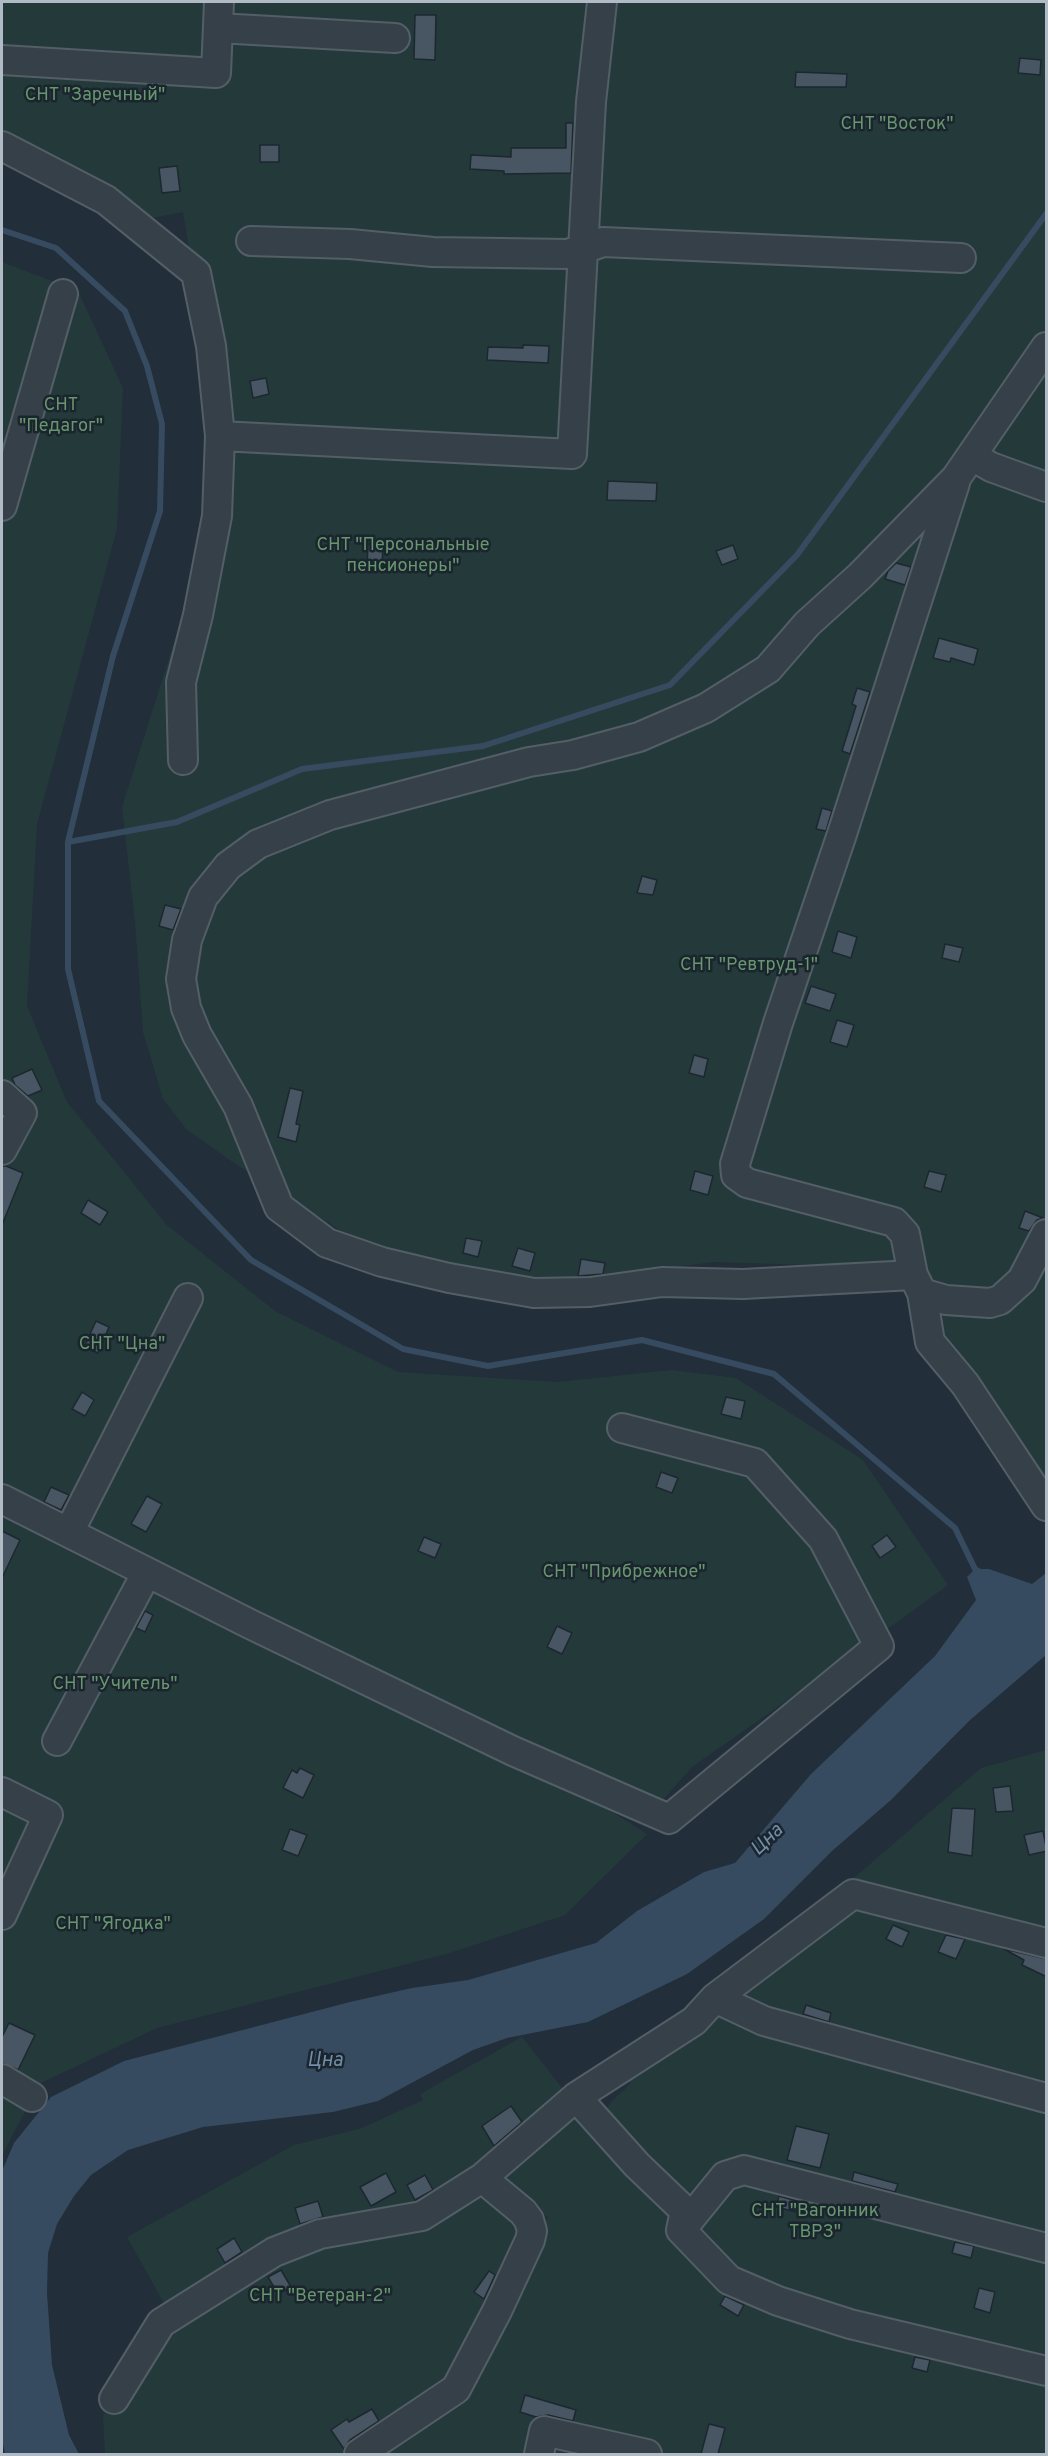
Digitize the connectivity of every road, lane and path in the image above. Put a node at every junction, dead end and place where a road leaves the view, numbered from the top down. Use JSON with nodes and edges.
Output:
{"nodes":[{"id":1,"x":602,"y":2,"type":"edge"},
{"id":2,"x":219,"y":15,"type":"edge"},
{"id":3,"x":395,"y":38,"type":"dead end"},
{"id":4,"x":2,"y":60,"type":"edge"},
{"id":5,"x":2,"y":146,"type":"edge"},
{"id":6,"x":251,"y":241,"type":"dead end"},
{"id":7,"x":584,"y":247,"type":"junction"},
{"id":8,"x":961,"y":258,"type":"dead end"},
{"id":9,"x":63,"y":294,"type":"dead end"},
{"id":10,"x":1047,"y":347,"type":"edge"},
{"id":11,"x":220,"y":436,"type":"junction"},
{"id":12,"x":964,"y":467,"type":"junction"},
{"id":13,"x":1047,"y":487,"type":"edge"},
{"id":14,"x":2,"y":506,"type":"edge"},
{"id":15,"x":183,"y":760,"type":"dead end"},
{"id":16,"x":2,"y":1095,"type":"edge"},
{"id":17,"x":2,"y":1150,"type":"edge"},
{"id":18,"x":1047,"y":1234,"type":"edge"},
{"id":19,"x":917,"y":1284,"type":"junction"},
{"id":20,"x":188,"y":1298,"type":"dead end"},
{"id":21,"x":622,"y":1428,"type":"dead end"},
{"id":22,"x":2,"y":1499,"type":"edge"},
{"id":23,"x":1047,"y":1506,"type":"edge"},
{"id":24,"x":69,"y":1532,"type":"junction"},
{"id":25,"x":147,"y":1572,"type":"junction"},
{"id":26,"x":57,"y":1741,"type":"dead end"},
{"id":27,"x":2,"y":1792,"type":"edge"},
{"id":28,"x":2,"y":1915,"type":"edge"},
{"id":29,"x":1047,"y":1943,"type":"edge"},
{"id":30,"x":715,"y":1998,"type":"junction"},
{"id":31,"x":2,"y":2079,"type":"edge"},
{"id":32,"x":32,"y":2097,"type":"dead end"},
{"id":33,"x":576,"y":2097,"type":"junction"},
{"id":34,"x":1047,"y":2098,"type":"edge"},
{"id":35,"x":482,"y":2178,"type":"junction"},
{"id":36,"x":681,"y":2230,"type":"junction"},
{"id":37,"x":1047,"y":2248,"type":"edge"},
{"id":38,"x":1047,"y":2371,"type":"edge"},
{"id":39,"x":114,"y":2399,"type":"dead end"},
{"id":40,"x":359,"y":2454,"type":"edge"},
{"id":41,"x":539,"y":2454,"type":"edge"},
{"id":42,"x":646,"y":2454,"type":"edge"}],
"edges":[{"from":1,"to":7,"type":"street"},
{"from":2,"to":3,"type":"street"},
{"from":2,"to":4,"type":"street"},
{"from":5,"to":11,"type":"street"},
{"from":6,"to":7,"type":"street"},
{"from":7,"to":8,"type":"street"},
{"from":7,"to":11,"type":"street"},
{"from":9,"to":14,"type":"street"},
{"from":10,"to":12,"type":"street"},
{"from":11,"to":15,"type":"street"},
{"from":12,"to":13,"type":"street"},
{"from":12,"to":19,"type":"street"},
{"from":12,"to":19,"type":"street"},
{"from":16,"to":17,"type":"street"},
{"from":18,"to":19,"type":"street"},
{"from":19,"to":23,"type":"street"},
{"from":20,"to":24,"type":"street"},
{"from":21,"to":25,"type":"street"},
{"from":22,"to":24,"type":"street"},
{"from":24,"to":25,"type":"street"},
{"from":25,"to":26,"type":"street"},
{"from":27,"to":28,"type":"street"},
{"from":29,"to":30,"type":"street"},
{"from":30,"to":33,"type":"street"},
{"from":30,"to":34,"type":"street"},
{"from":31,"to":32,"type":"street"},
{"from":33,"to":35,"type":"street"},
{"from":33,"to":36,"type":"street"},
{"from":35,"to":39,"type":"street"},
{"from":35,"to":40,"type":"street"},
{"from":36,"to":37,"type":"street"},
{"from":36,"to":38,"type":"street"},
{"from":41,"to":42,"type":"street"}]}
